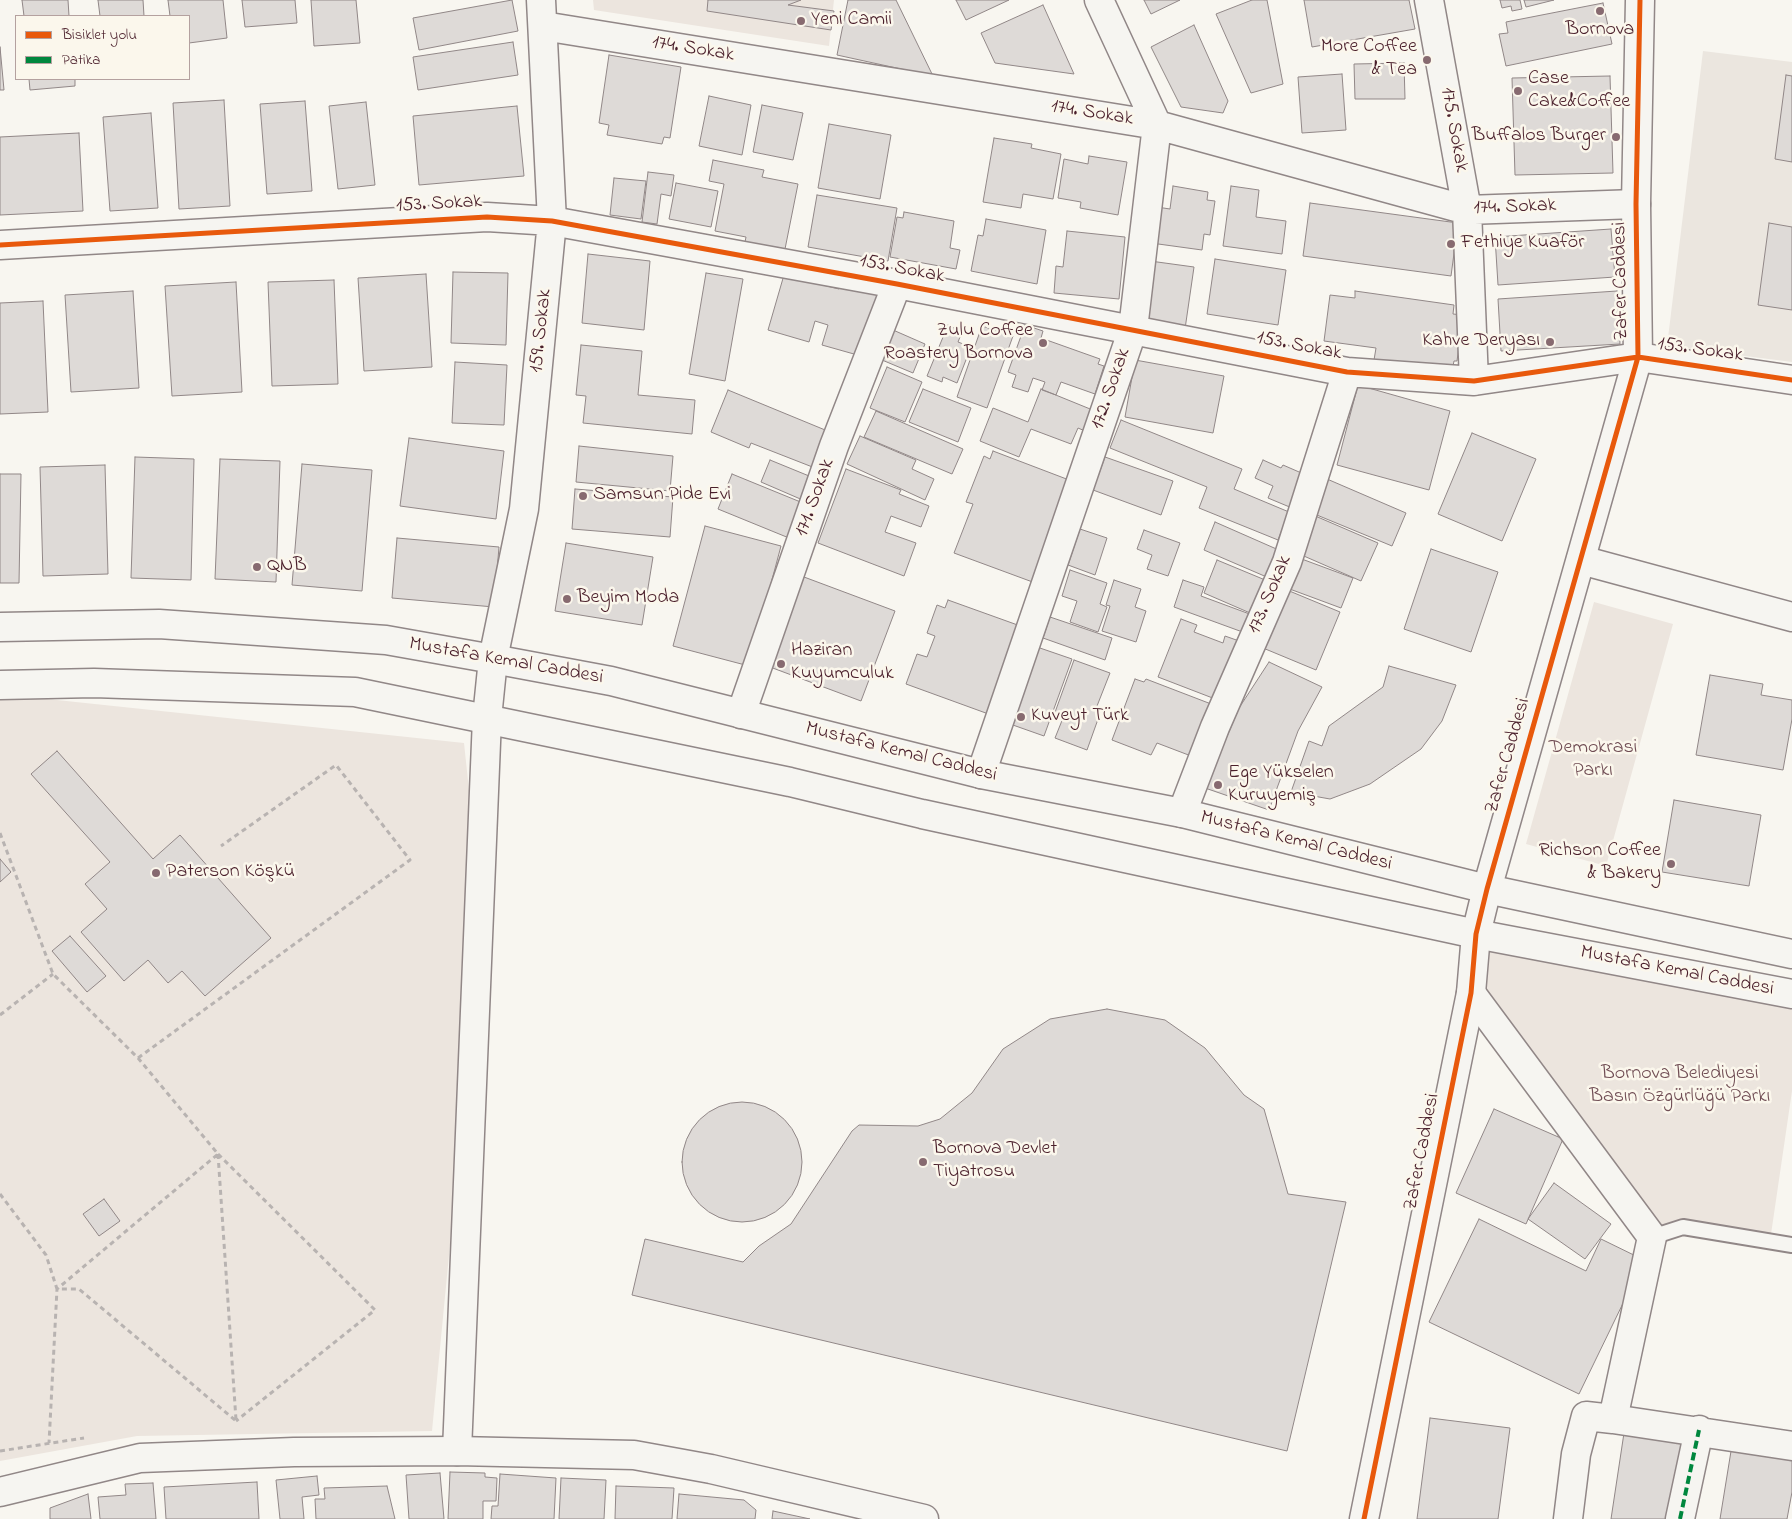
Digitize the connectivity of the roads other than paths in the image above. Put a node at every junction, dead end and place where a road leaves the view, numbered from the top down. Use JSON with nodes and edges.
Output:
{"nodes":[{"id":1,"x":1099,"y":0,"type":"edge"},
{"id":2,"x":1429,"y":0,"type":"edge"},
{"id":3,"x":1640,"y":0,"type":"edge"},
{"id":4,"x":542,"y":13,"type":"edge"},
{"id":5,"x":1157,"y":125,"type":"junction"},
{"id":6,"x":1636,"y":204,"type":"junction"},
{"id":7,"x":1467,"y":210,"type":"junction"},
{"id":8,"x":552,"y":221,"type":"junction"},
{"id":9,"x":0,"y":245,"type":"edge"},
{"id":10,"x":897,"y":284,"type":"junction"},
{"id":11,"x":1133,"y":330,"type":"junction"},
{"id":12,"x":1638,"y":357,"type":"junction"},
{"id":13,"x":1347,"y":372,"type":"junction"},
{"id":14,"x":1474,"y":380,"type":"junction"},
{"id":15,"x":1792,"y":380,"type":"edge"},
{"id":16,"x":1581,"y":560,"type":"junction"},
{"id":17,"x":1792,"y":617,"type":"edge"},
{"id":18,"x":0,"y":628,"type":"edge"},
{"id":19,"x":493,"y":659,"type":"junction"},
{"id":20,"x":0,"y":685,"type":"edge"},
{"id":21,"x":741,"y":714,"type":"junction"},
{"id":22,"x":487,"y":718,"type":"junction"},
{"id":23,"x":981,"y":774,"type":"junction"},
{"id":24,"x":1182,"y":813,"type":"junction"},
{"id":25,"x":1487,"y":890,"type":"junction"},
{"id":26,"x":1476,"y":934,"type":"junction"},
{"id":27,"x":1792,"y":954,"type":"edge"},
{"id":28,"x":1470,"y":993,"type":"junction"},
{"id":29,"x":1792,"y":994,"type":"edge"},
{"id":30,"x":1652,"y":1237,"type":"junction"},
{"id":31,"x":1792,"y":1245,"type":"edge"},
{"id":32,"x":1613,"y":1420,"type":"junction"},
{"id":33,"x":1699,"y":1430,"type":"junction"},
{"id":34,"x":1792,"y":1446,"type":"edge"},
{"id":35,"x":457,"y":1451,"type":"junction"},
{"id":36,"x":0,"y":1492,"type":"edge"},
{"id":37,"x":924,"y":1519,"type":"edge"},
{"id":38,"x":1364,"y":1519,"type":"edge"},
{"id":39,"x":1568,"y":1519,"type":"edge"},
{"id":40,"x":1680,"y":1519,"type":"edge"}],
"edges":[{"from":1,"to":5,"type":"street"},
{"from":2,"to":7,"type":"street","name":"175. Sokak"},
{"from":3,"to":6,"type":"street","name":"Zafer Caddesi"},
{"from":4,"to":5,"type":"street","name":"174. Sokak"},
{"from":4,"to":8,"type":"street","name":"159. Sokak"},
{"from":5,"to":7,"type":"street","name":"174. Sokak"},
{"from":5,"to":11,"type":"street","name":"172. Sokak"},
{"from":6,"to":7,"type":"street","name":"174. Sokak"},
{"from":6,"to":12,"type":"street","name":"Zafer Caddesi"},
{"from":7,"to":14,"type":"street","name":"175. Sokak"},
{"from":8,"to":9,"type":"street","name":"153. Sokak"},
{"from":8,"to":10,"type":"street","name":"153. Sokak"},
{"from":8,"to":19,"type":"street","name":"159. Sokak"},
{"from":10,"to":11,"type":"street","name":"153. Sokak"},
{"from":10,"to":21,"type":"street","name":"171. Sokak"},
{"from":11,"to":13,"type":"street","name":"153. Sokak"},
{"from":11,"to":23,"type":"street","name":"172. Sokak"},
{"from":12,"to":14,"type":"street","name":"153. Sokak"},
{"from":12,"to":15,"type":"street","name":"153. Sokak"},
{"from":12,"to":16,"type":"street","name":"Zafer Caddesi"},
{"from":13,"to":14,"type":"street","name":"153. Sokak"},
{"from":13,"to":24,"type":"street","name":"173. Sokak"},
{"from":16,"to":17,"type":"street"},
{"from":16,"to":25,"type":"street","name":"Zafer Caddesi"},
{"from":18,"to":19,"type":"street","name":"Mustafa Kemal Caddesi"},
{"from":19,"to":21,"type":"street","name":"Mustafa Kemal Caddesi"},
{"from":19,"to":22,"type":"street","name":"159. Sokak"},
{"from":20,"to":22,"type":"street","name":"Mustafa Kemal Caddesi"},
{"from":21,"to":23,"type":"street","name":"Mustafa Kemal Caddesi"},
{"from":22,"to":26,"type":"street","name":"Mustafa Kemal Caddesi"},
{"from":22,"to":35,"type":"street","name":"159. Sokak"},
{"from":23,"to":24,"type":"street","name":"Mustafa Kemal Caddesi"},
{"from":24,"to":25,"type":"street","name":"Mustafa Kemal Caddesi"},
{"from":25,"to":26,"type":"street","name":"Zafer Caddesi"},
{"from":25,"to":27,"type":"street","name":"Mustafa Kemal Caddesi"},
{"from":26,"to":28,"type":"street","name":"Zafer Caddesi"},
{"from":26,"to":29,"type":"street","name":"Mustafa Kemal Caddesi"},
{"from":28,"to":30,"type":"street"},
{"from":28,"to":38,"type":"street","name":"Zafer Caddesi"},
{"from":30,"to":31,"type":"lane"},
{"from":30,"to":32,"type":"street"},
{"from":32,"to":33,"type":"street"},
{"from":32,"to":39,"type":"street"},
{"from":33,"to":34,"type":"street"},
{"from":33,"to":40,"type":"street"},
{"from":35,"to":36,"type":"street"},
{"from":35,"to":37,"type":"street"}]}
